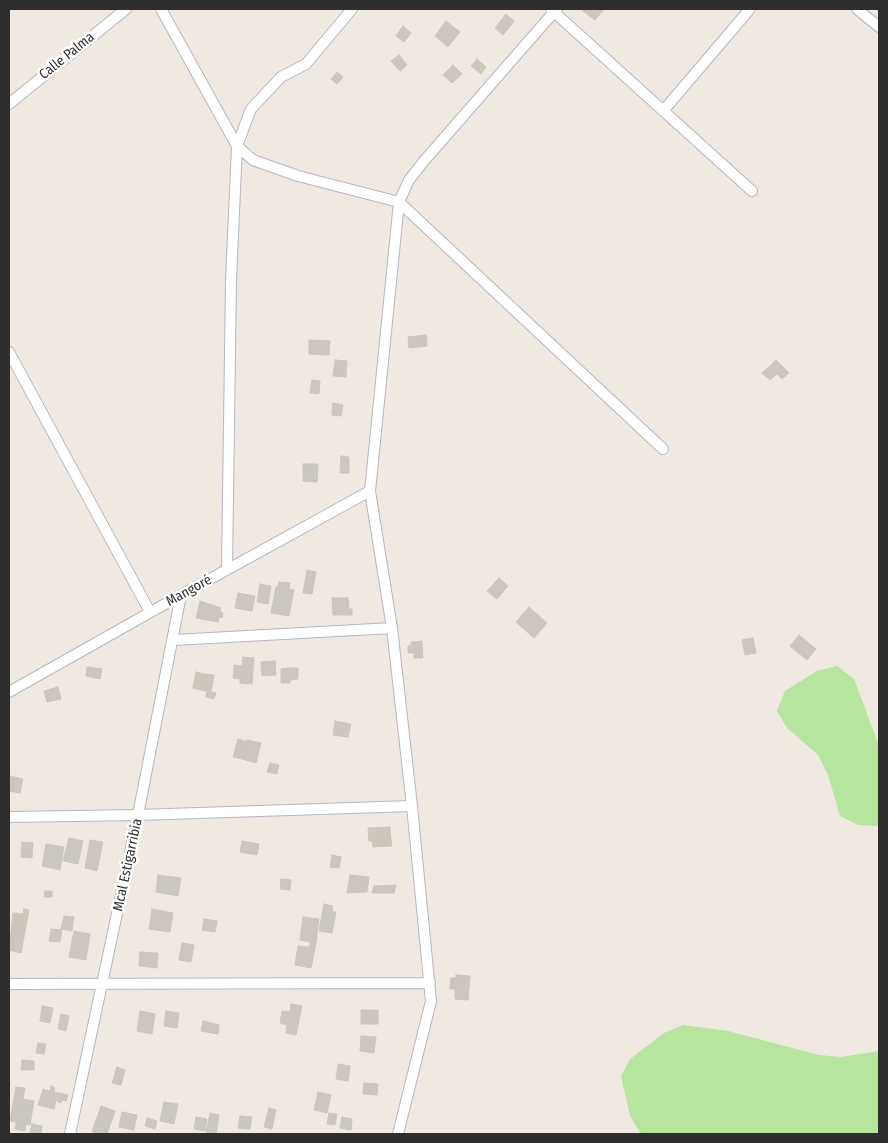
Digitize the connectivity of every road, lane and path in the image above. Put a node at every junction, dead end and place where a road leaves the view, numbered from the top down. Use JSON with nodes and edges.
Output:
{"nodes":[{"id":1,"x":126,"y":9,"type":"edge"},
{"id":2,"x":161,"y":9,"type":"edge"},
{"id":3,"x":352,"y":9,"type":"edge"},
{"id":4,"x":750,"y":9,"type":"edge"},
{"id":5,"x":857,"y":9,"type":"edge"},
{"id":6,"x":554,"y":10,"type":"edge"},
{"id":7,"x":879,"y":27,"type":"edge"},
{"id":8,"x":9,"y":104,"type":"edge"},
{"id":9,"x":663,"y":110,"type":"junction"},
{"id":10,"x":237,"y":146,"type":"junction"},
{"id":11,"x":752,"y":192,"type":"dead end"},
{"id":12,"x":399,"y":202,"type":"junction"},
{"id":13,"x":9,"y":352,"type":"edge"},
{"id":14,"x":663,"y":449,"type":"dead end"},
{"id":15,"x":370,"y":491,"type":"junction"},
{"id":16,"x":228,"y":569,"type":"junction"},
{"id":17,"x":181,"y":595,"type":"junction"},
{"id":18,"x":150,"y":612,"type":"junction"},
{"id":19,"x":392,"y":628,"type":"junction"},
{"id":20,"x":174,"y":640,"type":"junction"},
{"id":21,"x":9,"y":692,"type":"edge"},
{"id":22,"x":412,"y":806,"type":"junction"},
{"id":23,"x":138,"y":815,"type":"junction"},
{"id":24,"x":9,"y":818,"type":"edge"},
{"id":25,"x":102,"y":983,"type":"junction"},
{"id":26,"x":430,"y":983,"type":"junction"},
{"id":27,"x":9,"y":984,"type":"edge"},
{"id":28,"x":70,"y":1134,"type":"edge"},
{"id":29,"x":398,"y":1134,"type":"edge"}],
"edges":[{"from":1,"to":8,"type":"street","name":"Calle Palma"},
{"from":2,"to":10,"type":"street"},
{"from":3,"to":10,"type":"street"},
{"from":4,"to":9,"type":"street"},
{"from":5,"to":7,"type":"street"},
{"from":6,"to":9,"type":"street"},
{"from":6,"to":12,"type":"street"},
{"from":9,"to":11,"type":"street"},
{"from":10,"to":12,"type":"street"},
{"from":10,"to":16,"type":"street"},
{"from":12,"to":14,"type":"street"},
{"from":12,"to":15,"type":"street"},
{"from":13,"to":18,"type":"street"},
{"from":15,"to":16,"type":"street","name":"Mangoré"},
{"from":15,"to":19,"type":"street"},
{"from":16,"to":17,"type":"street","name":"Mangoré"},
{"from":17,"to":18,"type":"street","name":"Mangoré"},
{"from":17,"to":20,"type":"street","name":"Mcal Estigarribia"},
{"from":18,"to":21,"type":"street","name":"Mangoré"},
{"from":19,"to":20,"type":"street"},
{"from":19,"to":22,"type":"street"},
{"from":20,"to":23,"type":"street","name":"Mcal Estigarribia"},
{"from":22,"to":23,"type":"street"},
{"from":22,"to":26,"type":"street"},
{"from":23,"to":24,"type":"street"},
{"from":23,"to":25,"type":"street","name":"Mcal Estigarribia"},
{"from":25,"to":26,"type":"street"},
{"from":25,"to":27,"type":"street"},
{"from":25,"to":28,"type":"street","name":"Mcal Estigarribia"},
{"from":26,"to":29,"type":"street"}]}
